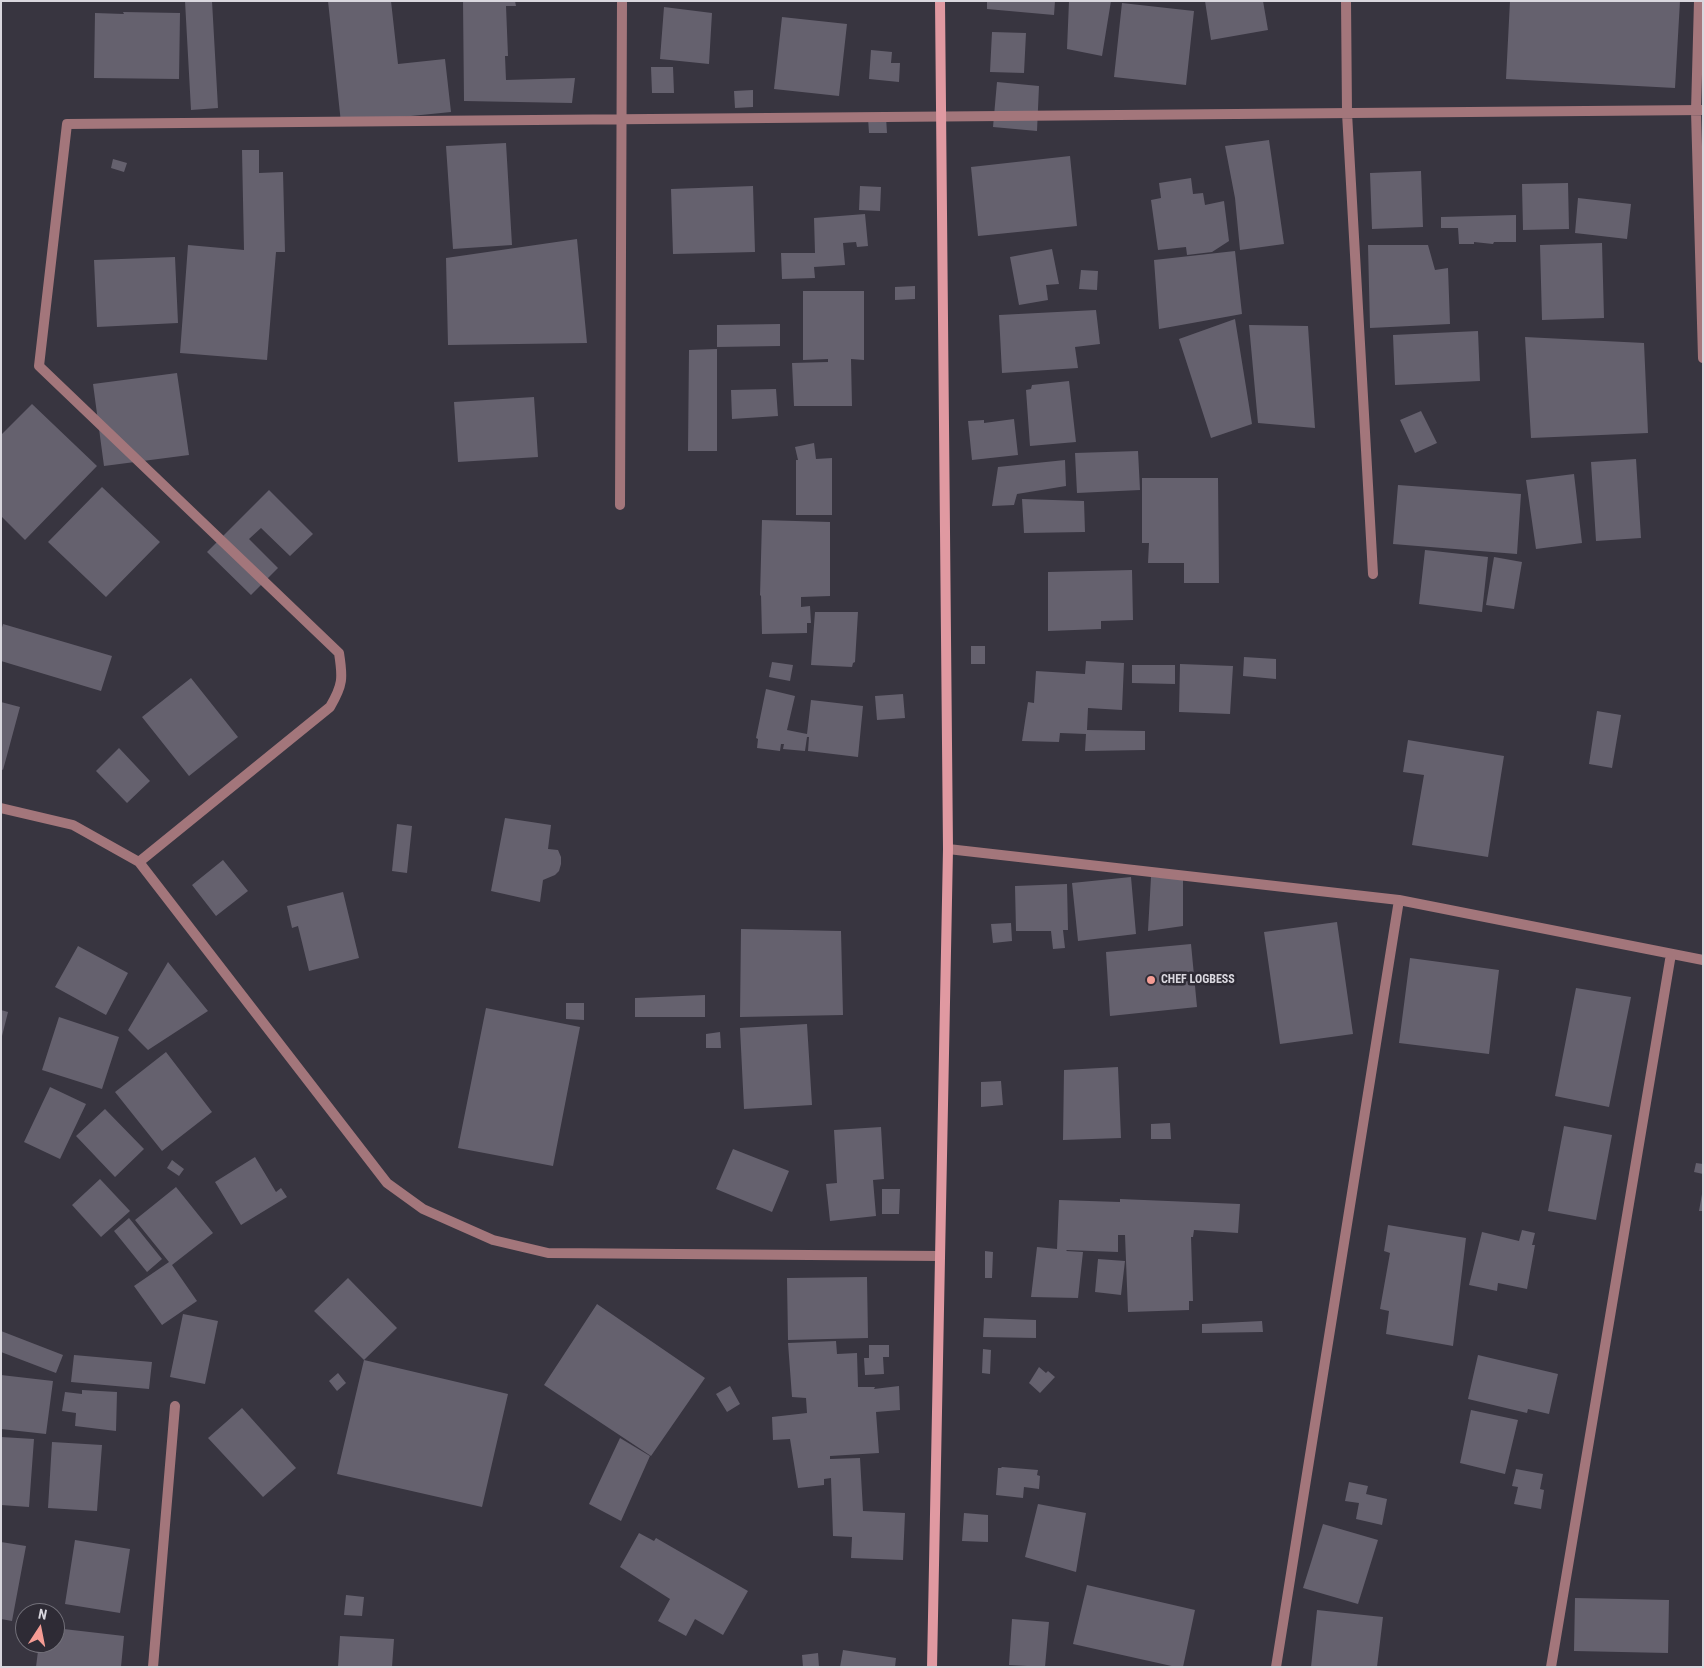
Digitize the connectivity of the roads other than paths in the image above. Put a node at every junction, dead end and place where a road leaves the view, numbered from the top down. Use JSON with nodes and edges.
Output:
{"nodes":[{"id":1,"x":622,"y":1,"type":"edge"},
{"id":2,"x":940,"y":1,"type":"edge"},
{"id":3,"x":1346,"y":1,"type":"edge"},
{"id":4,"x":1699,"y":1,"type":"edge"},
{"id":5,"x":1700,"y":96,"type":"edge"},
{"id":6,"x":1699,"y":110,"type":"edge"},
{"id":7,"x":1346,"y":113,"type":"junction"},
{"id":8,"x":941,"y":117,"type":"junction"},
{"id":9,"x":621,"y":120,"type":"junction"},
{"id":10,"x":1703,"y":358,"type":"edge"},
{"id":11,"x":620,"y":505,"type":"dead end"},
{"id":12,"x":1374,"y":574,"type":"dead end"},
{"id":13,"x":1,"y":808,"type":"edge"},
{"id":14,"x":948,"y":849,"type":"junction"},
{"id":15,"x":139,"y":862,"type":"junction"},
{"id":16,"x":1399,"y":900,"type":"junction"},
{"id":17,"x":1671,"y":954,"type":"junction"},
{"id":18,"x":1703,"y":960,"type":"edge"},
{"id":19,"x":940,"y":1256,"type":"junction"},
{"id":20,"x":175,"y":1406,"type":"dead end"},
{"id":21,"x":153,"y":1667,"type":"edge"},
{"id":22,"x":932,"y":1667,"type":"edge"},
{"id":23,"x":1276,"y":1667,"type":"edge"},
{"id":24,"x":1550,"y":1667,"type":"edge"}],
"edges":[{"from":1,"to":9,"type":"street"},
{"from":2,"to":8,"type":"main road"},
{"from":3,"to":7,"type":"street"},
{"from":4,"to":5,"type":"street"},
{"from":5,"to":6,"type":"street"},
{"from":6,"to":7,"type":"street"},
{"from":6,"to":10,"type":"street"},
{"from":7,"to":8,"type":"street"},
{"from":7,"to":12,"type":"street"},
{"from":8,"to":9,"type":"street"},
{"from":8,"to":14,"type":"main road"},
{"from":9,"to":11,"type":"street"},
{"from":9,"to":15,"type":"street"},
{"from":13,"to":15,"type":"street"},
{"from":14,"to":16,"type":"street"},
{"from":14,"to":19,"type":"main road"},
{"from":15,"to":19,"type":"street"},
{"from":16,"to":17,"type":"street"},
{"from":16,"to":23,"type":"street"},
{"from":17,"to":18,"type":"street"},
{"from":17,"to":24,"type":"street"},
{"from":19,"to":22,"type":"main road"},
{"from":20,"to":21,"type":"street"}]}
